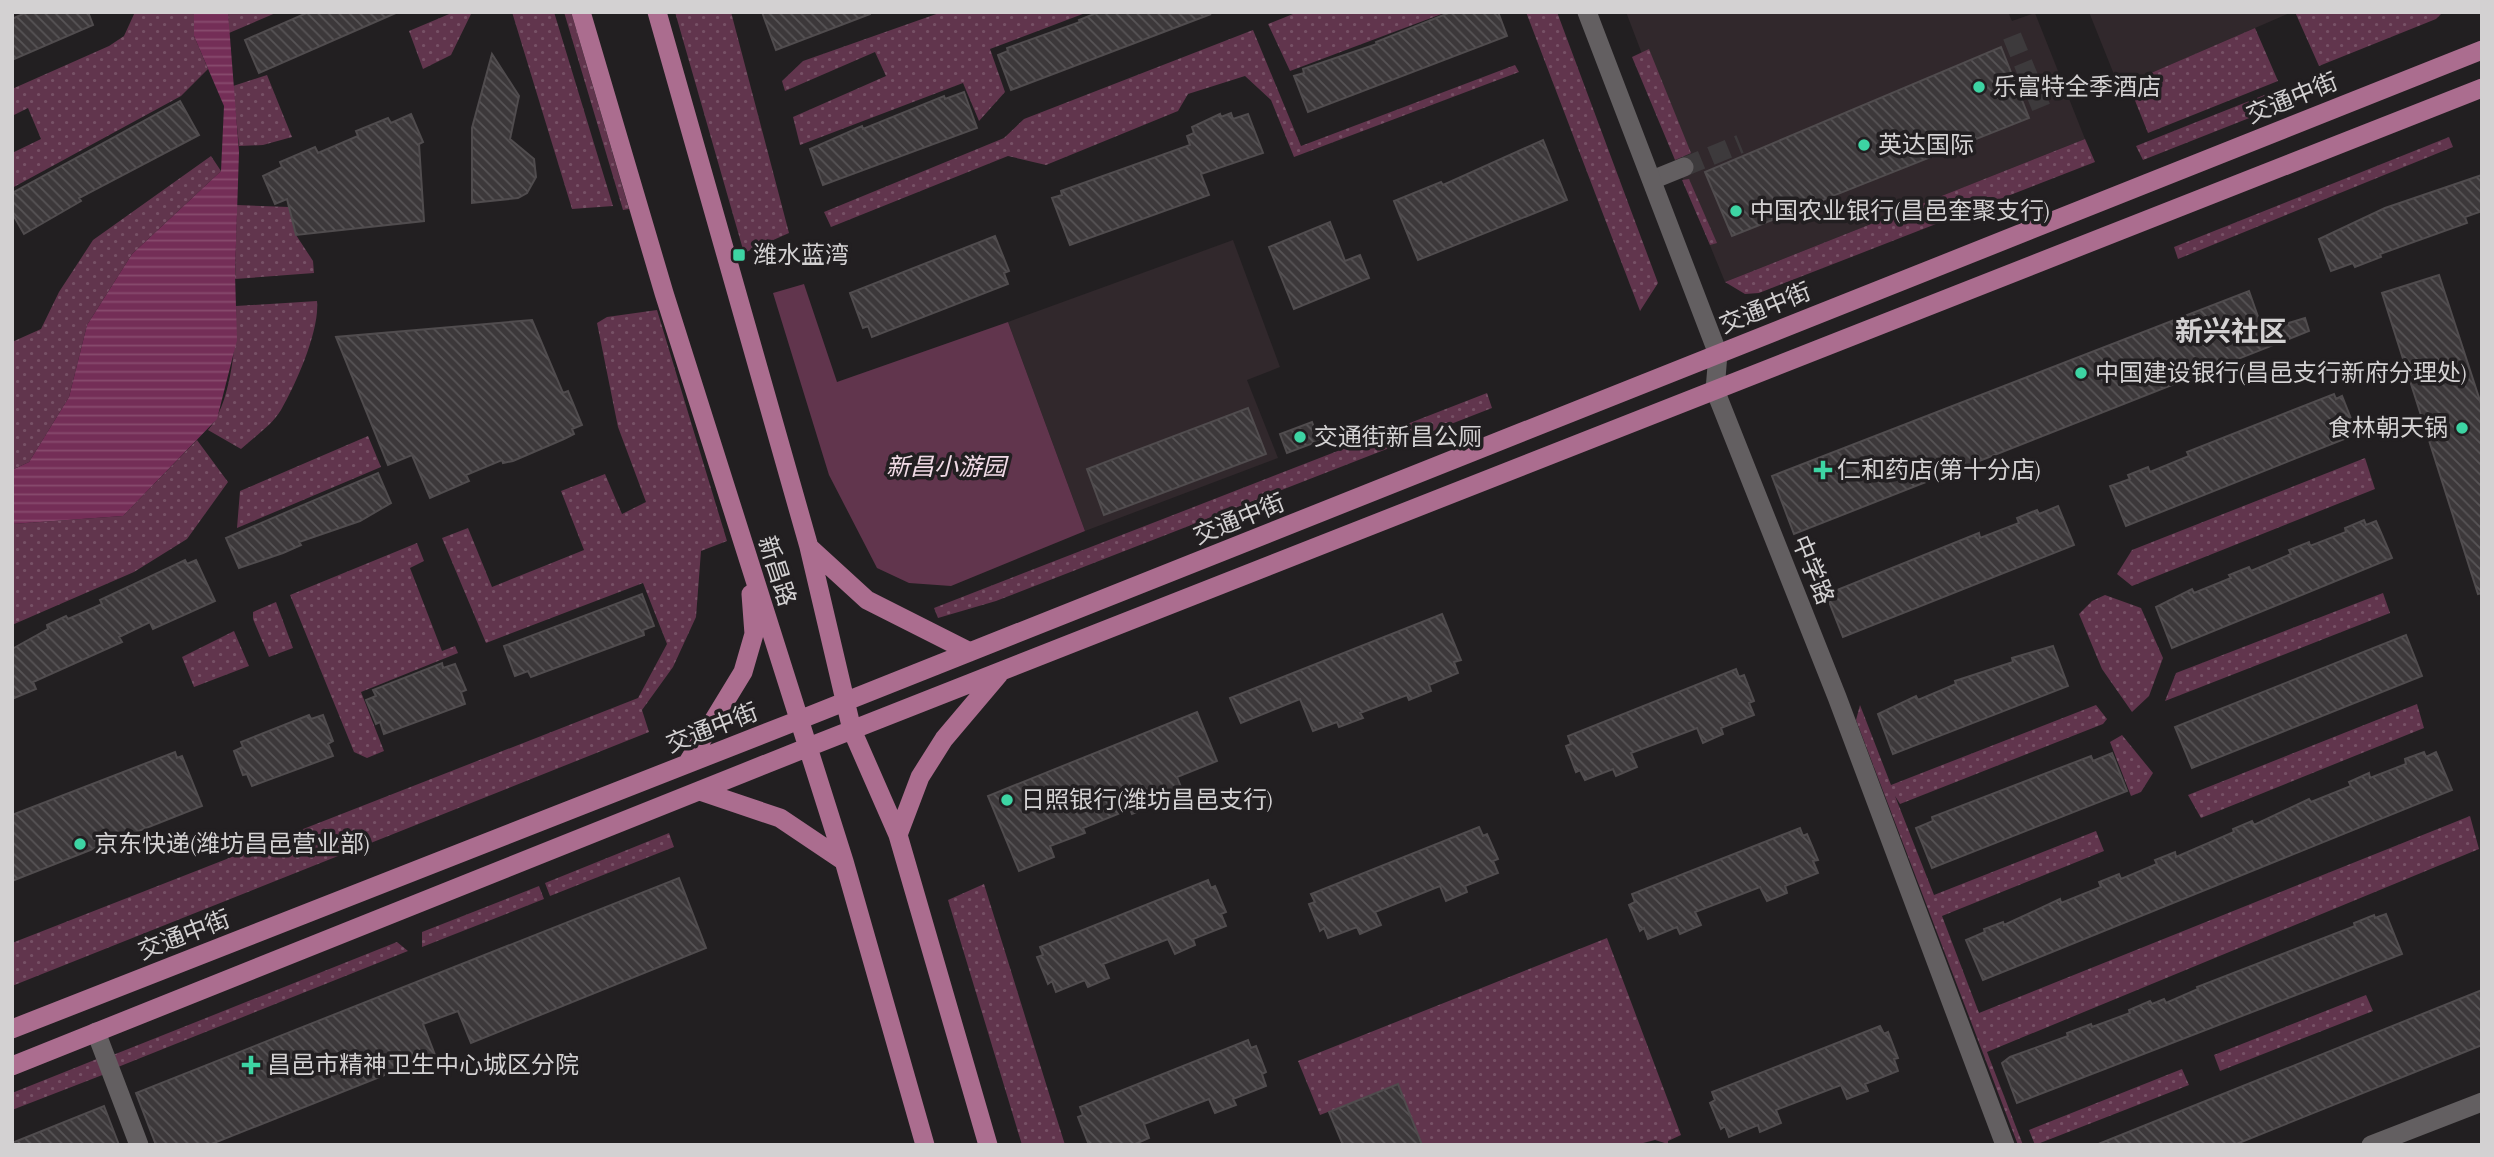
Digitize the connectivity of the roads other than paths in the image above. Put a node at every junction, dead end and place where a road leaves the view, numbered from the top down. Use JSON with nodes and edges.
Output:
{"nodes":[{"id":1,"x":581,"y":12,"type":"edge"},
{"id":2,"x":657,"y":12,"type":"edge"},
{"id":3,"x":1587,"y":12,"type":"edge"},
{"id":4,"x":2482,"y":50,"type":"edge"},
{"id":5,"x":2482,"y":88,"type":"edge"},
{"id":6,"x":1684,"y":167,"type":"tunnel mouth"},
{"id":7,"x":1652,"y":180,"type":"junction"},
{"id":8,"x":1718,"y":354,"type":"junction"},
{"id":9,"x":1715,"y":390,"type":"junction"},
{"id":10,"x":809,"y":547,"type":"junction"},
{"id":11,"x":748,"y":561,"type":"junction"},
{"id":12,"x":970,"y":652,"type":"junction"},
{"id":13,"x":1001,"y":671,"type":"junction"},
{"id":14,"x":845,"y":702,"type":"junction"},
{"id":15,"x":799,"y":720,"type":"junction"},
{"id":16,"x":852,"y":730,"type":"junction"},
{"id":17,"x":806,"y":748,"type":"junction"},
{"id":18,"x":687,"y":764,"type":"junction"},
{"id":19,"x":700,"y":791,"type":"junction"},
{"id":20,"x":898,"y":835,"type":"junction"},
{"id":21,"x":844,"y":861,"type":"junction"},
{"id":22,"x":12,"y":1029,"type":"edge"},
{"id":23,"x":96,"y":1032,"type":"junction"},
{"id":24,"x":12,"y":1066,"type":"edge"},
{"id":25,"x":2482,"y":1101,"type":"edge"},
{"id":26,"x":139,"y":1145,"type":"edge"},
{"id":27,"x":925,"y":1145,"type":"edge"},
{"id":28,"x":988,"y":1145,"type":"edge"},
{"id":29,"x":2005,"y":1145,"type":"edge"},
{"id":30,"x":2371,"y":1145,"type":"edge"}],
"edges":[{"from":1,"to":11,"type":"main road","name":"新昌路"},
{"from":2,"to":10,"type":"main road","name":"新昌路"},
{"from":3,"to":7,"type":"street","name":"中学路"},
{"from":4,"to":8,"type":"main road","name":"交通中街"},
{"from":5,"to":9,"type":"main road"},
{"from":6,"to":7,"type":"street"},
{"from":7,"to":8,"type":"street","name":"中学路"},
{"from":8,"to":9,"type":"street","name":"中学路"},
{"from":8,"to":12,"type":"main road","name":"交通中街"},
{"from":9,"to":13,"type":"main road"},
{"from":9,"to":29,"type":"street","name":"中学路"},
{"from":10,"to":12,"type":"main road"},
{"from":10,"to":14,"type":"main road","name":"新昌路"},
{"from":11,"to":15,"type":"main road","name":"新昌路"},
{"from":11,"to":18,"type":"main road"},
{"from":12,"to":14,"type":"main road","name":"交通中街"},
{"from":13,"to":16,"type":"main road"},
{"from":13,"to":20,"type":"main road"},
{"from":14,"to":15,"type":"main road","name":"交通中街"},
{"from":14,"to":16,"type":"main road","name":"新昌路"},
{"from":15,"to":17,"type":"main road","name":"新昌路"},
{"from":15,"to":18,"type":"main road","name":"交通中街"},
{"from":16,"to":17,"type":"main road"},
{"from":16,"to":20,"type":"main road","name":"新昌路"},
{"from":17,"to":19,"type":"main road"},
{"from":17,"to":21,"type":"main road","name":"新昌路"},
{"from":18,"to":22,"type":"main road","name":"交通中街"},
{"from":19,"to":21,"type":"main road"},
{"from":19,"to":23,"type":"main road"},
{"from":20,"to":28,"type":"main road","name":"新昌路"},
{"from":21,"to":27,"type":"main road","name":"新昌路"},
{"from":23,"to":24,"type":"main road"},
{"from":23,"to":26,"type":"street"},
{"from":25,"to":30,"type":"street"}]}
